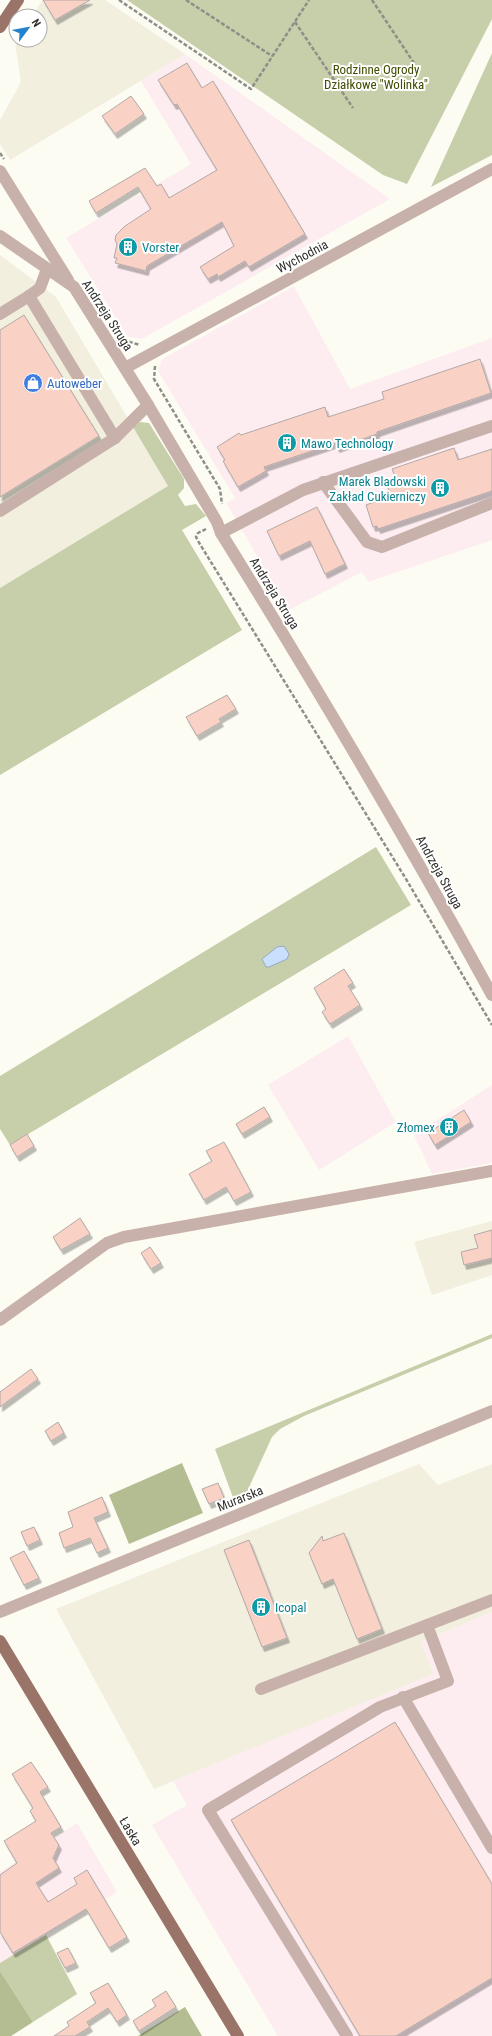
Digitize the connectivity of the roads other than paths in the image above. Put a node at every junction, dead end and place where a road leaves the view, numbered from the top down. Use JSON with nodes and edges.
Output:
{"nodes":[{"id":1,"x":18,"y":0,"type":"edge"},
{"id":2,"x":0,"y":27,"type":"edge"},
{"id":3,"x":492,"y":169,"type":"edge"},
{"id":4,"x":0,"y":171,"type":"edge"},
{"id":5,"x":0,"y":236,"type":"edge"},
{"id":6,"x":47,"y":268,"type":"junction"},
{"id":7,"x":68,"y":281,"type":"junction"},
{"id":8,"x":30,"y":296,"type":"junction"},
{"id":9,"x":0,"y":314,"type":"edge"},
{"id":10,"x":125,"y":368,"type":"junction"},
{"id":11,"x":148,"y":405,"type":"junction"},
{"id":12,"x":492,"y":426,"type":"edge"},
{"id":13,"x":115,"y":438,"type":"junction"},
{"id":14,"x":323,"y":482,"type":"junction"},
{"id":15,"x":492,"y":503,"type":"edge"},
{"id":16,"x":0,"y":511,"type":"edge"},
{"id":17,"x":221,"y":533,"type":"junction"},
{"id":18,"x":492,"y":995,"type":"edge"},
{"id":19,"x":492,"y":1171,"type":"edge"},
{"id":20,"x":0,"y":1320,"type":"edge"},
{"id":21,"x":492,"y":1411,"type":"edge"},
{"id":22,"x":492,"y":1600,"type":"edge"},
{"id":23,"x":0,"y":1612,"type":"edge"},
{"id":24,"x":427,"y":1625,"type":"junction"},
{"id":25,"x":0,"y":1641,"type":"edge"},
{"id":26,"x":261,"y":1689,"type":"dead end"},
{"id":27,"x":403,"y":1697,"type":"junction"},
{"id":28,"x":492,"y":1848,"type":"edge"},
{"id":29,"x":238,"y":2036,"type":"edge"},
{"id":30,"x":347,"y":2036,"type":"edge"}],
"edges":[{"from":1,"to":2,"type":"main road"},
{"from":3,"to":10,"type":"street","name":"Wychodnia"},
{"from":4,"to":7,"type":"street"},
{"from":5,"to":6,"type":"street","name":"Andrzeja Struga"},
{"from":6,"to":7,"type":"street","name":"Andrzeja Struga"},
{"from":6,"to":8,"type":"street"},
{"from":7,"to":10,"type":"street","name":"Andrzeja Struga"},
{"from":8,"to":9,"type":"street"},
{"from":8,"to":13,"type":"street"},
{"from":10,"to":11,"type":"street","name":"Andrzeja Struga"},
{"from":11,"to":13,"type":"street"},
{"from":11,"to":17,"type":"street","name":"Andrzeja Struga"},
{"from":12,"to":14,"type":"street"},
{"from":13,"to":16,"type":"street"},
{"from":14,"to":15,"type":"street"},
{"from":14,"to":17,"type":"street"},
{"from":17,"to":18,"type":"street","name":"Andrzeja Struga"},
{"from":19,"to":20,"type":"street"},
{"from":21,"to":23,"type":"street","name":"Murarska"},
{"from":22,"to":24,"type":"street"},
{"from":24,"to":26,"type":"street"},
{"from":24,"to":27,"type":"street"},
{"from":25,"to":29,"type":"main road","name":"Łaska"},
{"from":27,"to":28,"type":"street"},
{"from":27,"to":30,"type":"street"}]}
